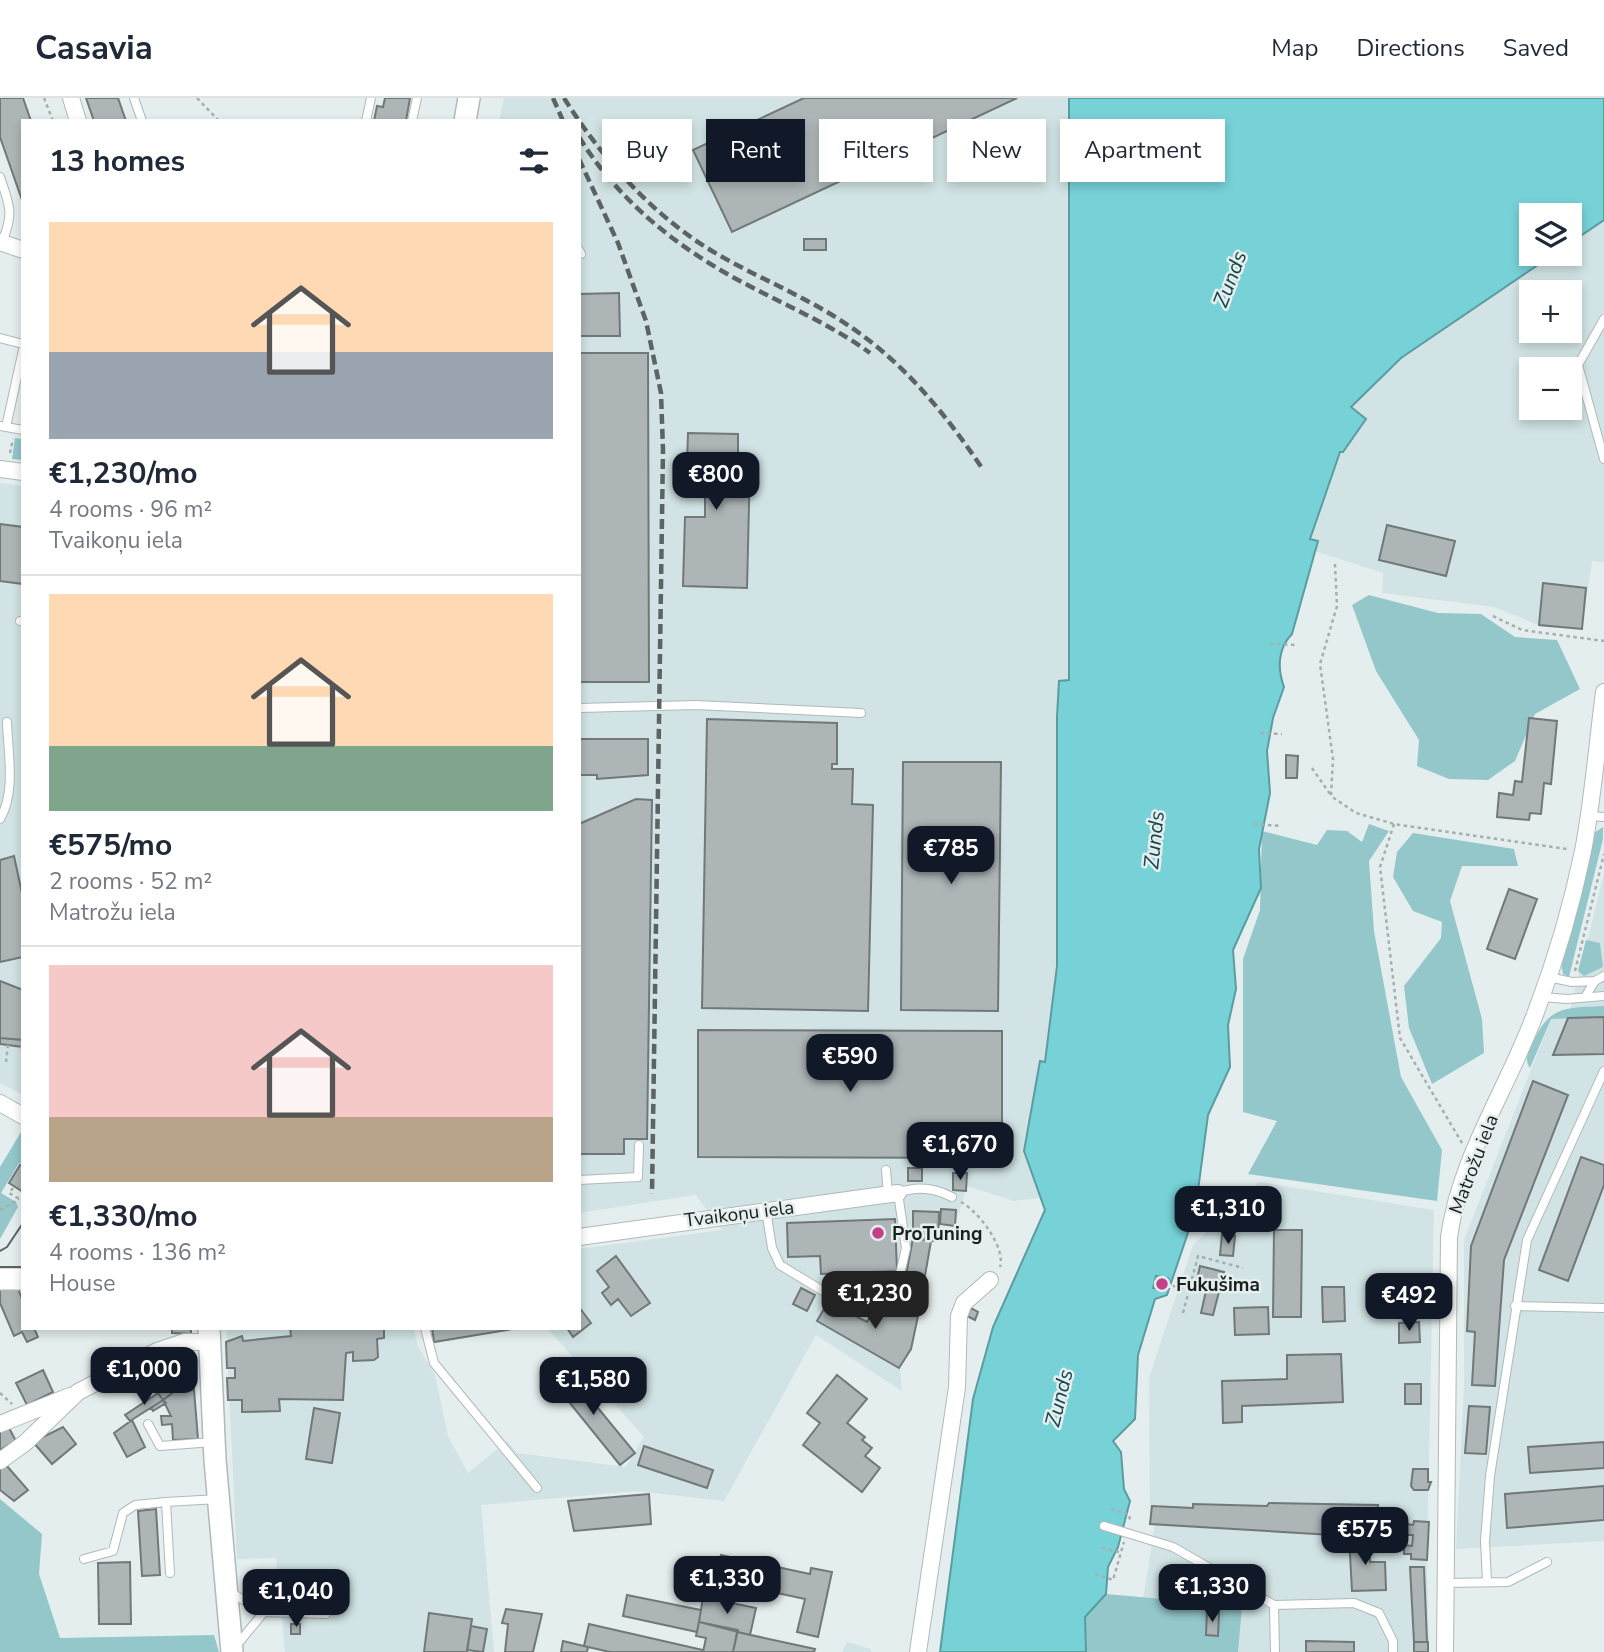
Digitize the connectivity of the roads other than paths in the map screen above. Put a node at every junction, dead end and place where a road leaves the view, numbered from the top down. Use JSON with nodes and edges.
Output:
{"nodes":[{"id":1,"x":71,"y":98,"type":"edge"},
{"id":2,"x":134,"y":98,"type":"edge"},
{"id":3,"x":371,"y":98,"type":"edge"},
{"id":4,"x":417,"y":98,"type":"edge"},
{"id":5,"x":469,"y":98,"type":"edge"},
{"id":6,"x":77,"y":119,"type":"edge"},
{"id":7,"x":141,"y":119,"type":"edge"},
{"id":8,"x":366,"y":119,"type":"edge"},
{"id":9,"x":412,"y":119,"type":"edge"},
{"id":10,"x":466,"y":119,"type":"edge"},
{"id":11,"x":0,"y":177,"type":"edge"},
{"id":12,"x":1,"y":242,"type":"edge"},
{"id":13,"x":21,"y":249,"type":"edge"},
{"id":14,"x":1604,"y":319,"type":"edge"},
{"id":15,"x":0,"y":338,"type":"edge"},
{"id":16,"x":21,"y":343,"type":"edge"},
{"id":17,"x":21,"y":359,"type":"edge"},
{"id":18,"x":6,"y":427,"type":"edge"},
{"id":19,"x":1604,"y":459,"type":"edge"},
{"id":20,"x":1604,"y":692,"type":"edge"},
{"id":21,"x":581,"y":708,"type":"edge"},
{"id":22,"x":861,"y":713,"type":"dead end"},
{"id":23,"x":7,"y":722,"type":"dead end"},
{"id":24,"x":1596,"y":816,"type":"edge"},
{"id":25,"x":0,"y":820,"type":"edge"},
{"id":26,"x":1604,"y":976,"type":"edge"},
{"id":27,"x":1548,"y":977,"type":"junction"},
{"id":28,"x":1595,"y":981,"type":"junction"},
{"id":29,"x":1604,"y":996,"type":"edge"},
{"id":30,"x":1542,"y":997,"type":"junction"},
{"id":31,"x":1585,"y":997,"type":"junction"},
{"id":32,"x":1604,"y":1071,"type":"edge"},
{"id":33,"x":0,"y":1103,"type":"edge"},
{"id":34,"x":21,"y":1115,"type":"edge"},
{"id":35,"x":639,"y":1145,"type":"dead end"},
{"id":36,"x":886,"y":1170,"type":"dead end"},
{"id":37,"x":581,"y":1180,"type":"edge"},
{"id":38,"x":893,"y":1193,"type":"junction"},
{"id":39,"x":952,"y":1197,"type":"road end"},
{"id":40,"x":766,"y":1210,"type":"junction"},
{"id":41,"x":581,"y":1237,"type":"edge"},
{"id":42,"x":0,"y":1279,"type":"edge"},
{"id":43,"x":21,"y":1279,"type":"edge"},
{"id":44,"x":990,"y":1280,"type":"road end"},
{"id":45,"x":1515,"y":1306,"type":"junction"},
{"id":46,"x":1604,"y":1308,"type":"edge"},
{"id":47,"x":426,"y":1330,"type":"edge"},
{"id":48,"x":209,"y":1335,"type":"edge"},
{"id":49,"x":78,"y":1392,"type":"junction"},
{"id":50,"x":0,"y":1424,"type":"edge"},
{"id":51,"x":148,"y":1424,"type":"dead end"},
{"id":52,"x":213,"y":1443,"type":"junction"},
{"id":53,"x":0,"y":1461,"type":"edge"},
{"id":54,"x":537,"y":1488,"type":"dead end"},
{"id":55,"x":218,"y":1499,"type":"junction"},
{"id":56,"x":166,"y":1502,"type":"junction"},
{"id":57,"x":1104,"y":1526,"type":"dead end"},
{"id":58,"x":84,"y":1559,"type":"dead end"},
{"id":59,"x":1547,"y":1562,"type":"dead end"},
{"id":60,"x":170,"y":1573,"type":"dead end"},
{"id":61,"x":1488,"y":1582,"type":"junction"},
{"id":62,"x":1446,"y":1583,"type":"junction"},
{"id":63,"x":225,"y":1589,"type":"junction"},
{"id":64,"x":1274,"y":1605,"type":"junction"},
{"id":65,"x":264,"y":1612,"type":"junction"},
{"id":66,"x":326,"y":1614,"type":"dead end"},
{"id":67,"x":232,"y":1652,"type":"edge"},
{"id":68,"x":918,"y":1652,"type":"edge"},
{"id":69,"x":1275,"y":1652,"type":"edge"},
{"id":70,"x":1394,"y":1652,"type":"edge"},
{"id":71,"x":1445,"y":1652,"type":"edge"}],
"edges":[{"from":1,"to":6,"type":"street"},
{"from":2,"to":7,"type":"lane"},
{"from":3,"to":8,"type":"lane"},
{"from":4,"to":9,"type":"lane"},
{"from":5,"to":10,"type":"main road"},
{"from":11,"to":12,"type":"lane"},
{"from":12,"to":13,"type":"street"},
{"from":14,"to":19,"type":"lane"},
{"from":15,"to":16,"type":"lane"},
{"from":17,"to":18,"type":"lane"},
{"from":20,"to":24,"type":"street","name":"Matrožu iela"},
{"from":21,"to":22,"type":"lane"},
{"from":23,"to":25,"type":"lane"},
{"from":24,"to":27,"type":"street","name":"Matrožu iela"},
{"from":26,"to":28,"type":"lane"},
{"from":27,"to":28,"type":"lane"},
{"from":27,"to":30,"type":"street","name":"Matrožu iela"},
{"from":28,"to":31,"type":"lane"},
{"from":29,"to":31,"type":"lane"},
{"from":30,"to":31,"type":"lane"},
{"from":30,"to":62,"type":"street","name":"Matrožu iela"},
{"from":32,"to":45,"type":"lane"},
{"from":33,"to":34,"type":"street"},
{"from":35,"to":37,"type":"lane"},
{"from":36,"to":38,"type":"lane"},
{"from":38,"to":39,"type":"lane"},
{"from":38,"to":40,"type":"street","name":"Tvaikoņu iela"},
{"from":38,"to":40,"type":"lane"},
{"from":40,"to":41,"type":"street","name":"Tvaikoņu iela"},
{"from":42,"to":43,"type":"main road"},
{"from":44,"to":68,"type":"street"},
{"from":45,"to":46,"type":"lane"},
{"from":45,"to":61,"type":"lane"},
{"from":47,"to":54,"type":"lane"},
{"from":48,"to":49,"type":"street"},
{"from":48,"to":52,"type":"main road"},
{"from":49,"to":50,"type":"street"},
{"from":49,"to":53,"type":"street"},
{"from":51,"to":52,"type":"lane"},
{"from":52,"to":55,"type":"main road"},
{"from":55,"to":56,"type":"lane"},
{"from":55,"to":63,"type":"main road"},
{"from":56,"to":58,"type":"lane"},
{"from":56,"to":60,"type":"lane"},
{"from":57,"to":64,"type":"lane"},
{"from":59,"to":61,"type":"lane"},
{"from":61,"to":62,"type":"lane"},
{"from":62,"to":71,"type":"street","name":"Matrožu iela"},
{"from":63,"to":65,"type":"lane"},
{"from":63,"to":67,"type":"main road"},
{"from":64,"to":69,"type":"lane"},
{"from":64,"to":70,"type":"lane"},
{"from":65,"to":66,"type":"lane"},
{"from":65,"to":67,"type":"lane"}]}
